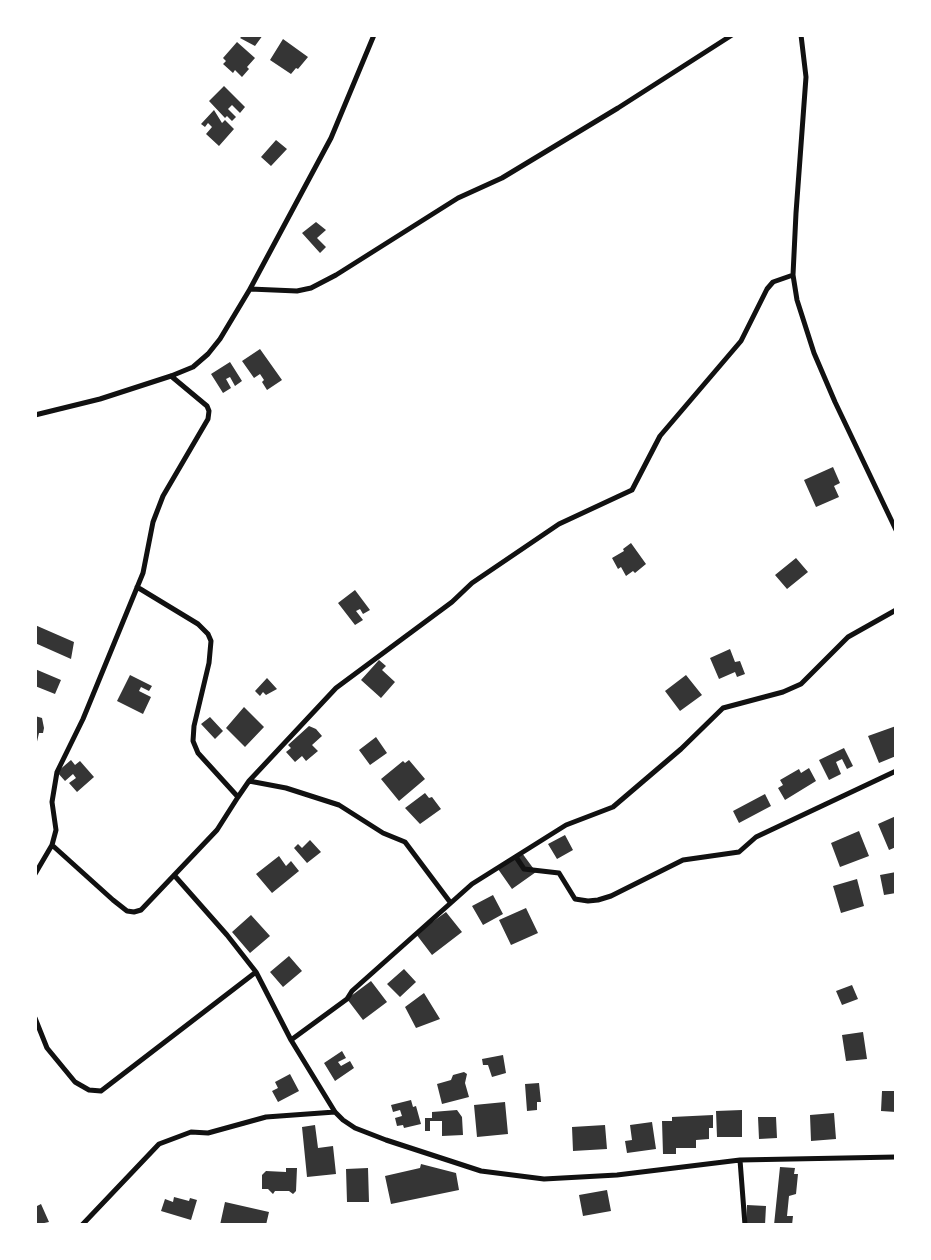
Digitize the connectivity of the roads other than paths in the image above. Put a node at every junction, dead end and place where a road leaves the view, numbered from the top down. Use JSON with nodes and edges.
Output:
{"nodes":[{"id":1,"x":374,"y":35,"type":"edge"},
{"id":2,"x":732,"y":35,"type":"edge"},
{"id":3,"x":801,"y":35,"type":"edge"},
{"id":4,"x":793,"y":275,"type":"junction"},
{"id":5,"x":250,"y":289,"type":"junction"},
{"id":6,"x":171,"y":376,"type":"junction"},
{"id":7,"x":35,"y":415,"type":"edge"},
{"id":8,"x":896,"y":530,"type":"edge"},
{"id":9,"x":137,"y":587,"type":"junction"},
{"id":10,"x":896,"y":610,"type":"edge"},
{"id":11,"x":896,"y":771,"type":"edge"},
{"id":12,"x":249,"y":782,"type":"junction"},
{"id":13,"x":239,"y":797,"type":"junction"},
{"id":14,"x":52,"y":845,"type":"junction"},
{"id":15,"x":516,"y":857,"type":"junction"},
{"id":16,"x":35,"y":874,"type":"edge"},
{"id":17,"x":174,"y":875,"type":"junction"},
{"id":18,"x":450,"y":902,"type":"junction"},
{"id":19,"x":256,"y":972,"type":"junction"},
{"id":20,"x":35,"y":1018,"type":"edge"},
{"id":21,"x":42,"y":1035,"type":"junction"},
{"id":22,"x":35,"y":1040,"type":"edge"},
{"id":23,"x":291,"y":1040,"type":"junction"},
{"id":24,"x":335,"y":1112,"type":"junction"},
{"id":25,"x":896,"y":1157,"type":"edge"},
{"id":26,"x":740,"y":1160,"type":"junction"},
{"id":27,"x":82,"y":1225,"type":"edge"},
{"id":28,"x":745,"y":1225,"type":"edge"}],
"edges":[{"from":1,"to":5,"type":"street"},
{"from":2,"to":5,"type":"street"},
{"from":3,"to":4,"type":"street"},
{"from":4,"to":8,"type":"street"},
{"from":4,"to":12,"type":"street"},
{"from":5,"to":6,"type":"street"},
{"from":6,"to":7,"type":"street"},
{"from":6,"to":9,"type":"street"},
{"from":9,"to":13,"type":"street"},
{"from":9,"to":14,"type":"street"},
{"from":10,"to":15,"type":"street"},
{"from":11,"to":15,"type":"street"},
{"from":12,"to":13,"type":"street"},
{"from":12,"to":18,"type":"street"},
{"from":13,"to":17,"type":"street"},
{"from":14,"to":16,"type":"street"},
{"from":14,"to":17,"type":"street"},
{"from":15,"to":18,"type":"street"},
{"from":17,"to":19,"type":"street"},
{"from":18,"to":23,"type":"street"},
{"from":19,"to":21,"type":"street"},
{"from":19,"to":23,"type":"street"},
{"from":20,"to":21,"type":"street"},
{"from":21,"to":22,"type":"street"},
{"from":23,"to":24,"type":"street"},
{"from":24,"to":26,"type":"street"},
{"from":24,"to":27,"type":"street"},
{"from":25,"to":26,"type":"street"},
{"from":26,"to":28,"type":"street"}]}
